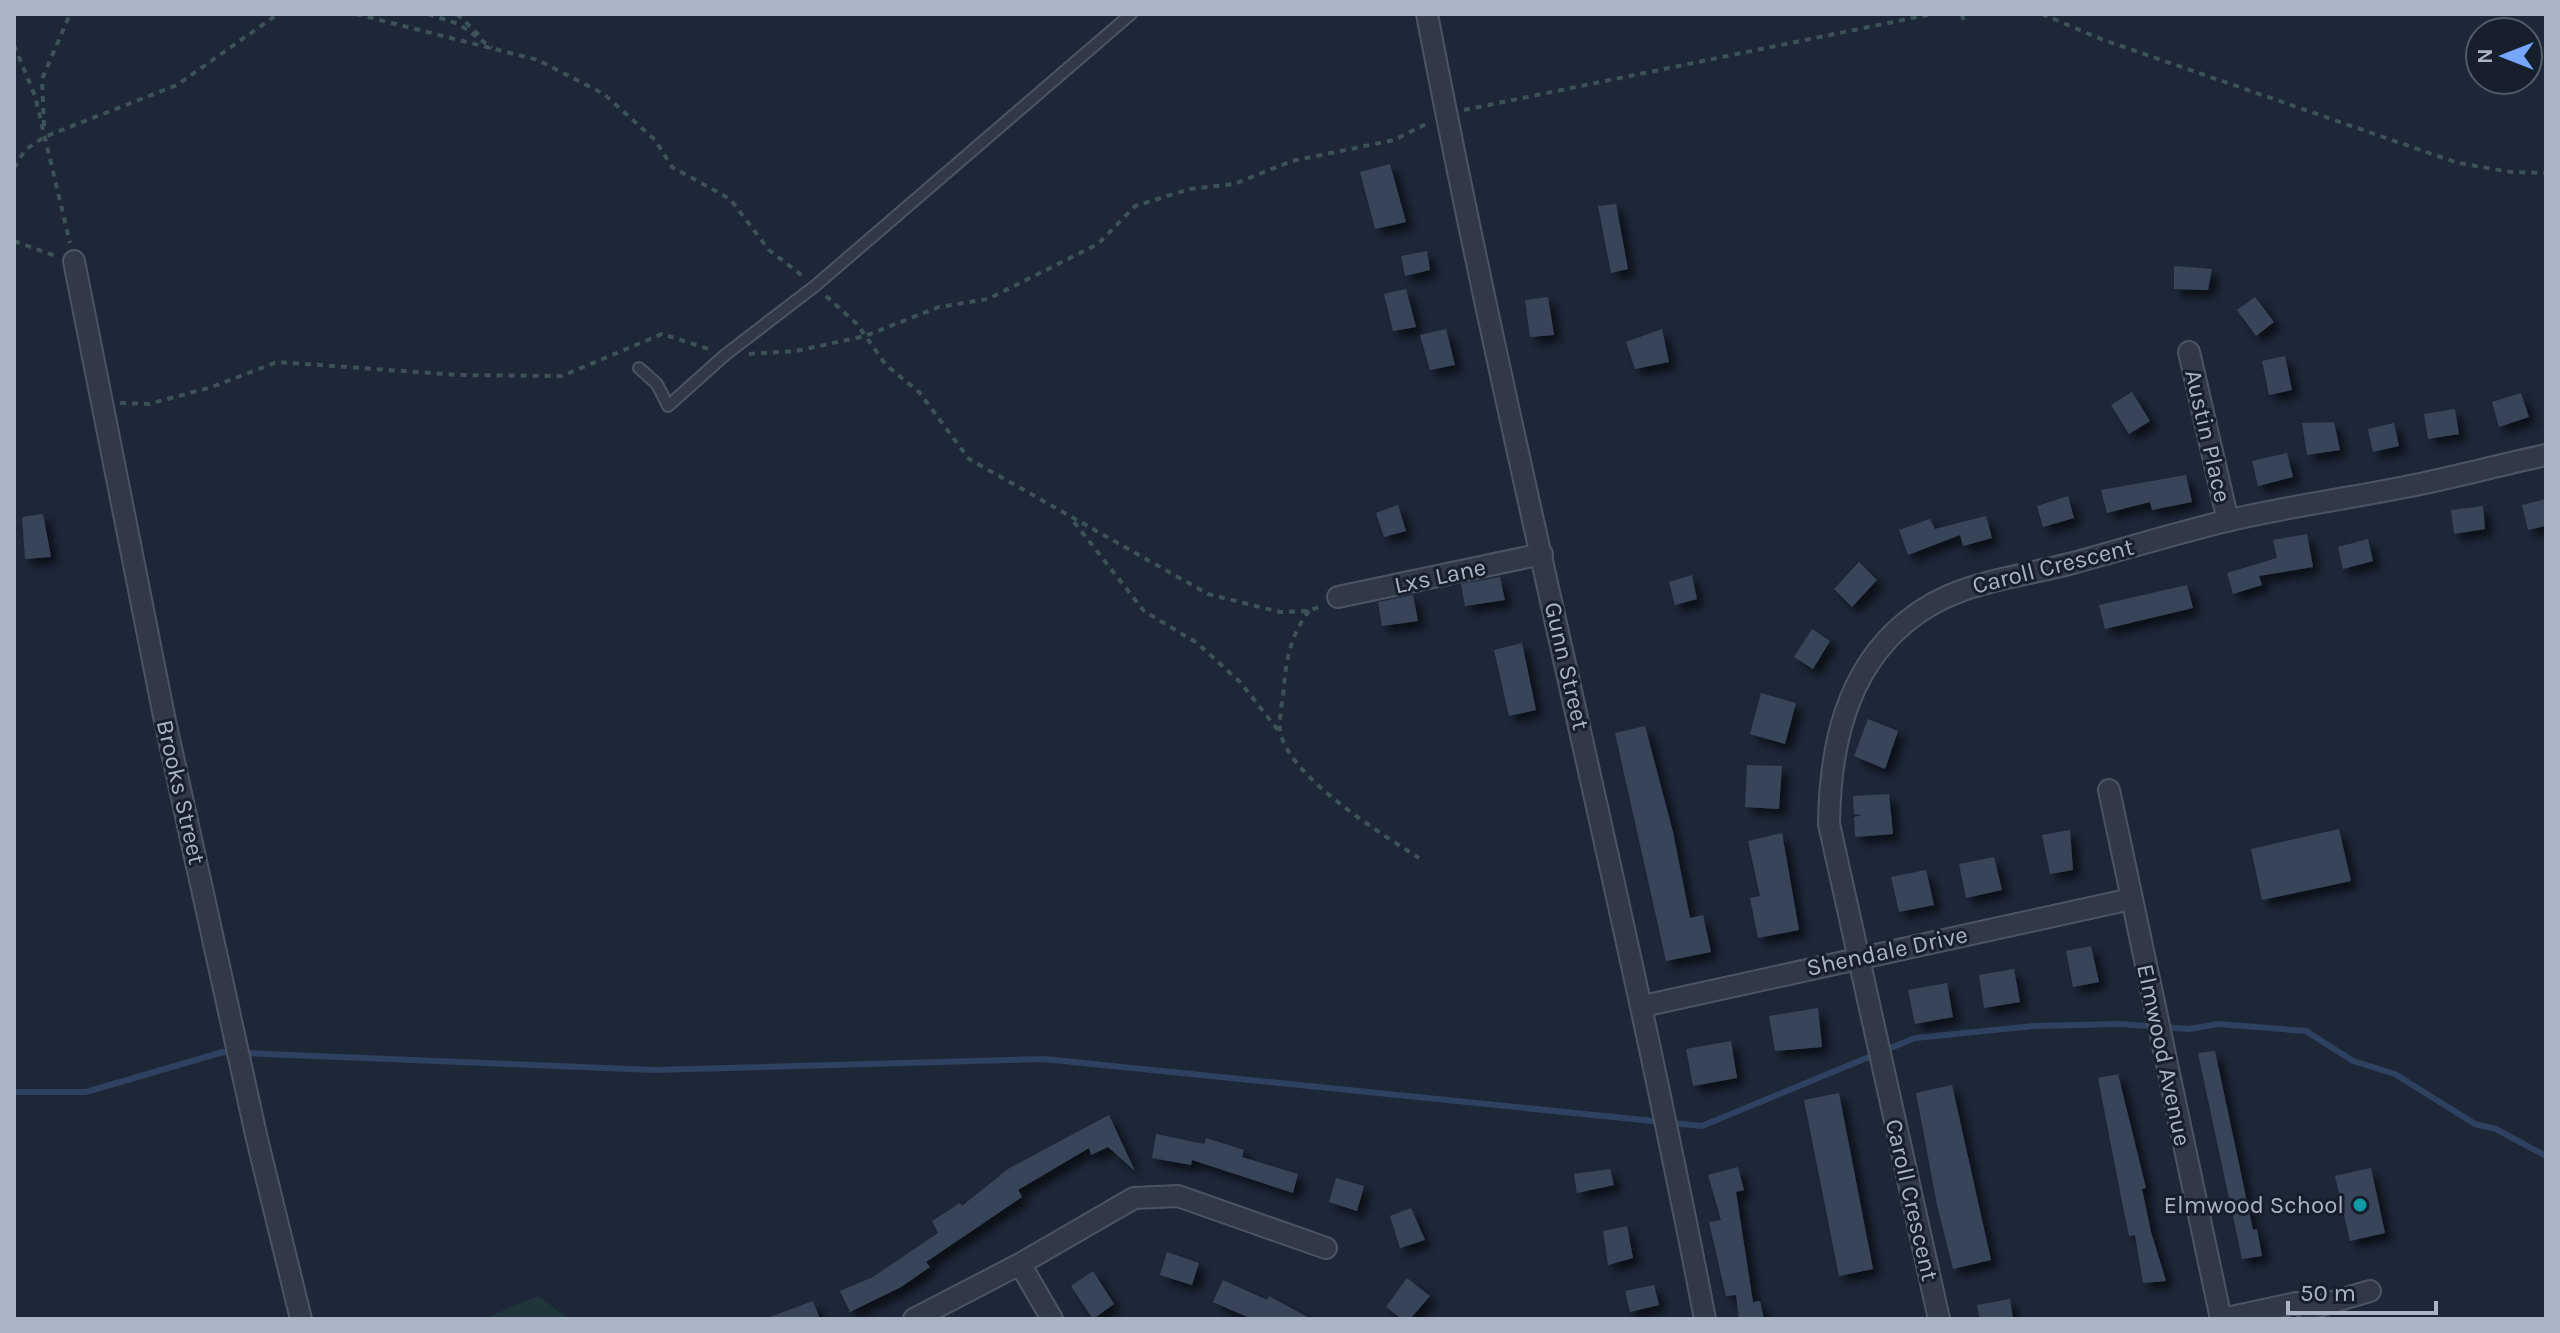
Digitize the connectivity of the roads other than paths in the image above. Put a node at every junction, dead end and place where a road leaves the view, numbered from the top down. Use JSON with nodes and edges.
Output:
{"nodes":[{"id":1,"x":1131,"y":14,"type":"edge"},
{"id":2,"x":1427,"y":14,"type":"edge"},
{"id":3,"x":74,"y":261,"type":"road end"},
{"id":4,"x":2189,"y":352,"type":"dead end"},
{"id":5,"x":639,"y":368,"type":"dead end"},
{"id":6,"x":2546,"y":455,"type":"edge"},
{"id":7,"x":2228,"y":521,"type":"junction"},
{"id":8,"x":1542,"y":554,"type":"junction"},
{"id":9,"x":1338,"y":597,"type":"road end"},
{"id":10,"x":2109,"y":790,"type":"dead end"},
{"id":11,"x":2131,"y":899,"type":"junction"},
{"id":12,"x":1856,"y":957,"type":"junction"},
{"id":13,"x":1643,"y":1006,"type":"junction"},
{"id":14,"x":1326,"y":1248,"type":"dead end"},
{"id":15,"x":1020,"y":1264,"type":"junction"},
{"id":16,"x":2370,"y":1291,"type":"dead end"},
{"id":17,"x":2313,"y":1314,"type":"edge"},
{"id":18,"x":301,"y":1319,"type":"edge"},
{"id":19,"x":914,"y":1319,"type":"edge"},
{"id":20,"x":1052,"y":1319,"type":"edge"},
{"id":21,"x":1705,"y":1319,"type":"edge"},
{"id":22,"x":1939,"y":1319,"type":"edge"},
{"id":23,"x":2222,"y":1319,"type":"edge"}],
"edges":[{"from":1,"to":5,"type":"lane"},
{"from":2,"to":8,"type":"street","name":"Gunn Street"},
{"from":3,"to":18,"type":"street","name":"Brooks Street"},
{"from":4,"to":7,"type":"street","name":"Austin Place"},
{"from":6,"to":7,"type":"street","name":"Caroll Crescent"},
{"from":7,"to":12,"type":"street","name":"Caroll Crescent"},
{"from":8,"to":9,"type":"street","name":"Lxs Lane"},
{"from":8,"to":13,"type":"street","name":"Gunn Street"},
{"from":10,"to":11,"type":"street","name":"Elmwood Avenue"},
{"from":11,"to":12,"type":"street","name":"Shendale Drive"},
{"from":11,"to":23,"type":"street","name":"Elmwood Avenue"},
{"from":12,"to":13,"type":"street","name":"Shendale Drive"},
{"from":12,"to":22,"type":"street","name":"Caroll Crescent"},
{"from":13,"to":21,"type":"street","name":"Gunn Street"},
{"from":14,"to":15,"type":"street"},
{"from":15,"to":19,"type":"street"},
{"from":15,"to":20,"type":"street"},
{"from":16,"to":17,"type":"street"},
{"from":17,"to":23,"type":"street"}]}
